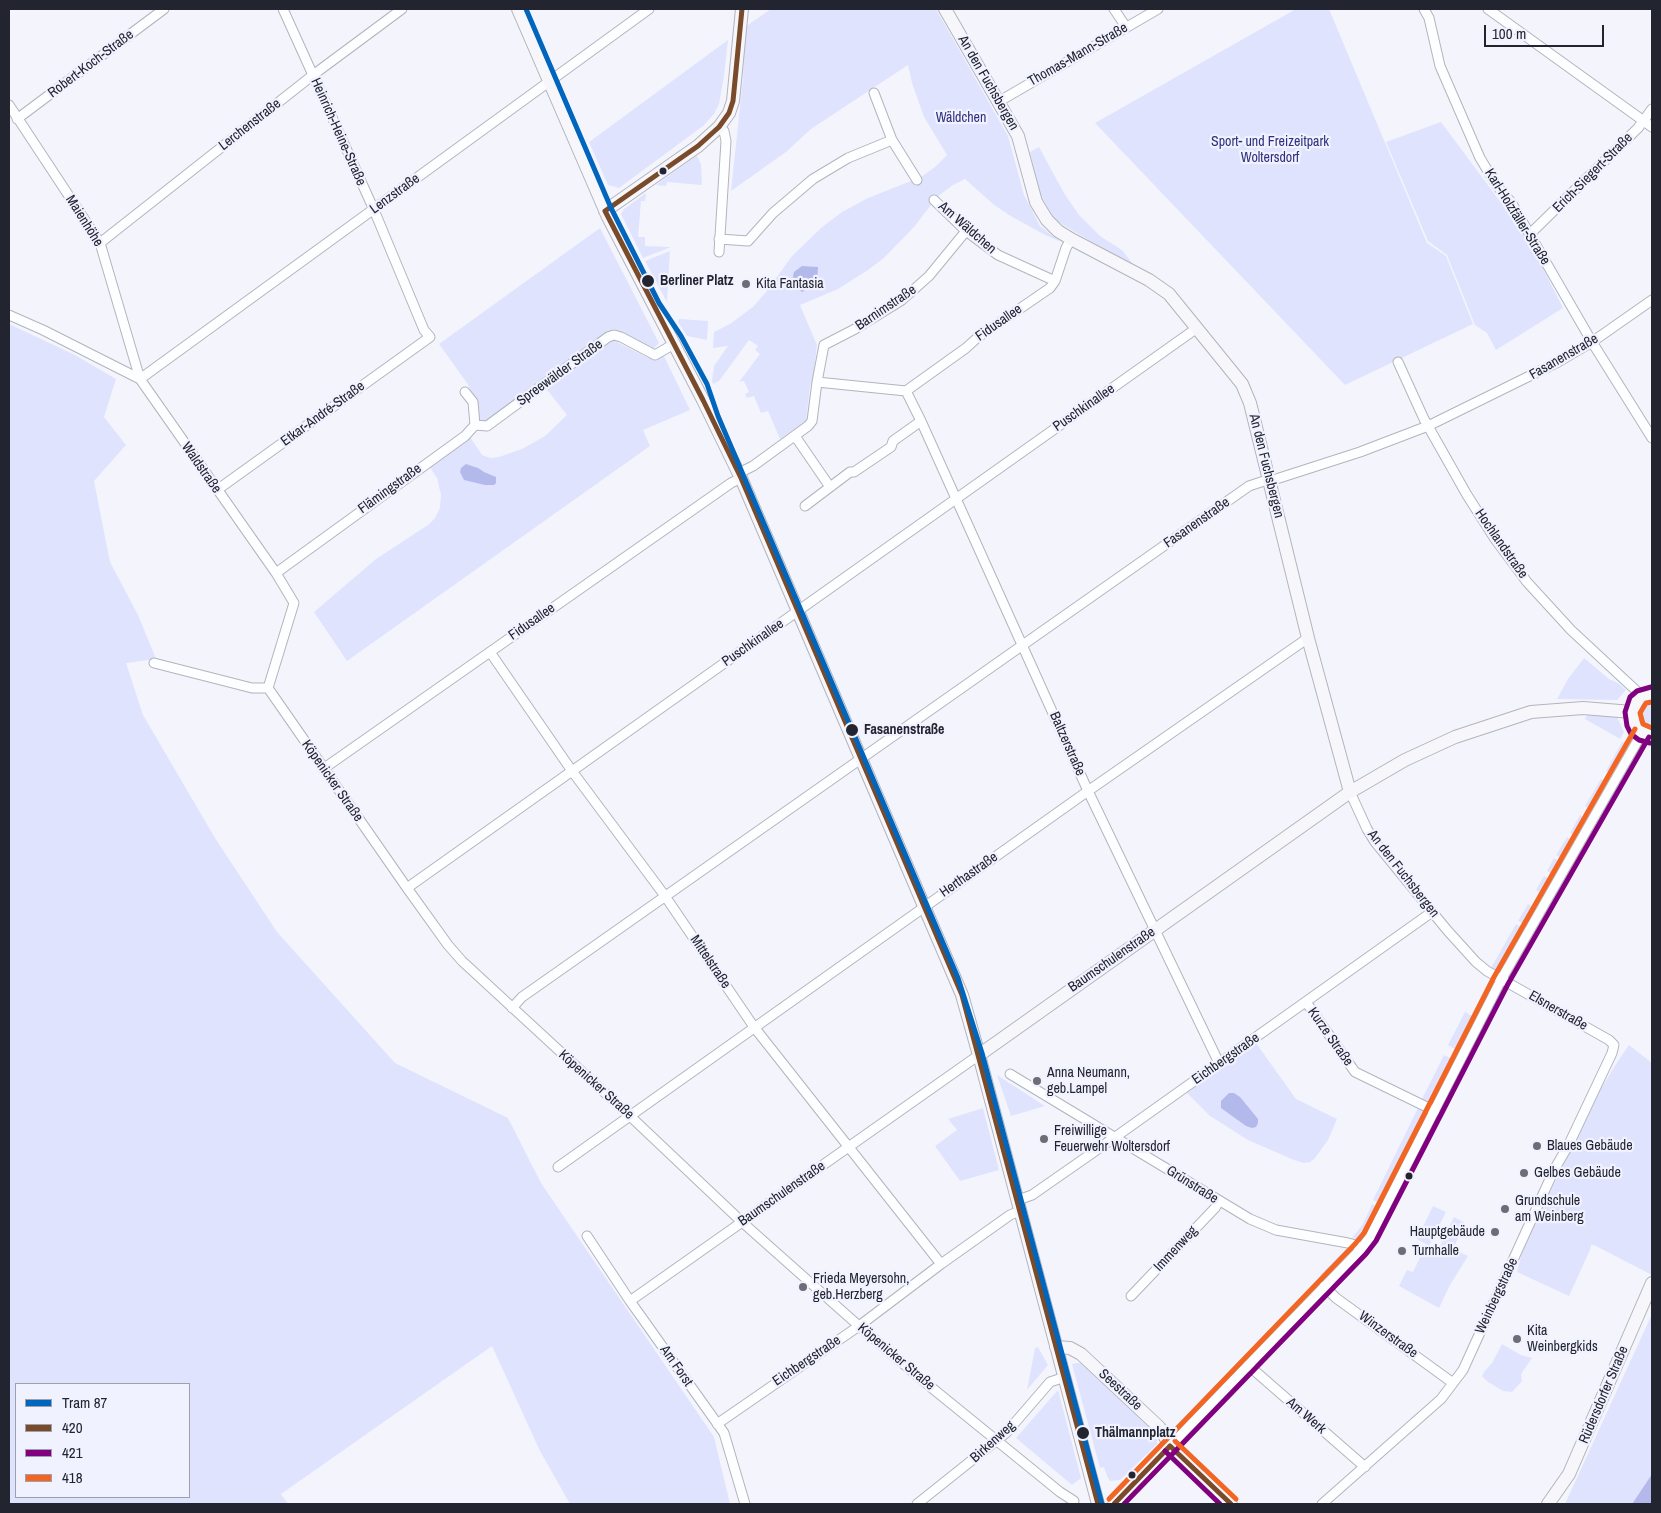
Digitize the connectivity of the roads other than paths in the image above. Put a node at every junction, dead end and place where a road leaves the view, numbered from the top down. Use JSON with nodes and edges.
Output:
{"nodes":[{"id":1,"x":164,"y":9,"type":"edge"},
{"id":2,"x":283,"y":9,"type":"edge"},
{"id":3,"x":402,"y":9,"type":"edge"},
{"id":4,"x":518,"y":9,"type":"edge"},
{"id":5,"x":650,"y":9,"type":"edge"},
{"id":6,"x":742,"y":9,"type":"edge"},
{"id":7,"x":945,"y":9,"type":"edge"},
{"id":8,"x":1114,"y":9,"type":"edge"},
{"id":9,"x":1158,"y":9,"type":"edge"},
{"id":10,"x":1424,"y":9,"type":"edge"},
{"id":11,"x":1488,"y":9,"type":"edge"},
{"id":12,"x":1126,"y":27,"type":"junction"},
{"id":13,"x":313,"y":75,"type":"junction"},
{"id":14,"x":550,"y":82,"type":"junction"},
{"id":15,"x":874,"y":93,"type":"dead end"},
{"id":16,"x":998,"y":102,"type":"junction"},
{"id":17,"x":9,"y":105,"type":"edge"},
{"id":18,"x":1652,"y":108,"type":"edge"},
{"id":19,"x":17,"y":119,"type":"junction"},
{"id":20,"x":1643,"y":121,"type":"junction"},
{"id":21,"x":719,"y":127,"type":"junction"},
{"id":22,"x":1652,"y":127,"type":"edge"},
{"id":23,"x":892,"y":140,"type":"junction"},
{"id":24,"x":917,"y":180,"type":"dead end"},
{"id":25,"x":934,"y":200,"type":"dead end"},
{"id":26,"x":374,"y":210,"type":"junction"},
{"id":27,"x":605,"y":211,"type":"junction"},
{"id":28,"x":966,"y":231,"type":"junction"},
{"id":29,"x":1530,"y":234,"type":"junction"},
{"id":30,"x":719,"y":239,"type":"junction"},
{"id":31,"x":1072,"y":239,"type":"junction"},
{"id":32,"x":100,"y":243,"type":"junction"},
{"id":33,"x":719,"y":252,"type":"dead end"},
{"id":34,"x":1055,"y":281,"type":"junction"},
{"id":35,"x":1652,"y":300,"type":"edge"},
{"id":36,"x":9,"y":315,"type":"edge"},
{"id":37,"x":1197,"y":328,"type":"junction"},
{"id":38,"x":430,"y":337,"type":"joint"},
{"id":39,"x":1592,"y":342,"type":"junction"},
{"id":40,"x":674,"y":344,"type":"junction"},
{"id":41,"x":1398,"y":362,"type":"dead end"},
{"id":42,"x":140,"y":379,"type":"junction"},
{"id":43,"x":817,"y":382,"type":"junction"},
{"id":44,"x":906,"y":391,"type":"junction"},
{"id":45,"x":465,"y":392,"type":"dead end"},
{"id":46,"x":921,"y":421,"type":"junction"},
{"id":47,"x":474,"y":424,"type":"junction"},
{"id":48,"x":1428,"y":426,"type":"junction"},
{"id":49,"x":795,"y":436,"type":"junction"},
{"id":50,"x":1652,"y":438,"type":"edge"},
{"id":51,"x":741,"y":475,"type":"junction"},
{"id":52,"x":1270,"y":481,"type":"junction"},
{"id":53,"x":830,"y":487,"type":"junction"},
{"id":54,"x":217,"y":490,"type":"junction"},
{"id":55,"x":956,"y":500,"type":"junction"},
{"id":56,"x":805,"y":506,"type":"dead end"},
{"id":57,"x":276,"y":572,"type":"junction"},
{"id":58,"x":798,"y":611,"type":"junction"},
{"id":59,"x":1308,"y":638,"type":"junction"},
{"id":60,"x":1023,"y":645,"type":"junction"},
{"id":61,"x":490,"y":652,"type":"junction"},
{"id":62,"x":154,"y":663,"type":"dead end"},
{"id":63,"x":268,"y":688,"type":"junction"},
{"id":64,"x":1647,"y":695,"type":"edge"},
{"id":65,"x":1632,"y":712,"type":"junction"},
{"id":66,"x":1647,"y":734,"type":"edge"},
{"id":67,"x":862,"y":757,"type":"junction"},
{"id":68,"x":323,"y":769,"type":"junction"},
{"id":69,"x":572,"y":771,"type":"junction"},
{"id":70,"x":1088,"y":791,"type":"junction"},
{"id":71,"x":1350,"y":792,"type":"junction"},
{"id":72,"x":407,"y":888,"type":"junction"},
{"id":73,"x":665,"y":896,"type":"junction"},
{"id":74,"x":925,"y":907,"type":"junction"},
{"id":75,"x":1432,"y":912,"type":"junction"},
{"id":76,"x":1155,"y":930,"type":"junction"},
{"id":77,"x":1501,"y":980,"type":"junction"},
{"id":78,"x":1306,"y":1002,"type":"junction"},
{"id":79,"x":512,"y":1008,"type":"junction"},
{"id":80,"x":754,"y":1027,"type":"junction"},
{"id":81,"x":1614,"y":1045,"type":"joint"},
{"id":82,"x":979,"y":1055,"type":"junction"},
{"id":83,"x":1219,"y":1063,"type":"junction"},
{"id":84,"x":1010,"y":1074,"type":"dead end"},
{"id":85,"x":1435,"y":1111,"type":"junction"},
{"id":86,"x":630,"y":1116,"type":"junction"},
{"id":87,"x":1115,"y":1137,"type":"junction"},
{"id":88,"x":849,"y":1147,"type":"junction"},
{"id":89,"x":558,"y":1167,"type":"dead end"},
{"id":90,"x":1219,"y":1201,"type":"junction"},
{"id":91,"x":1019,"y":1206,"type":"junction"},
{"id":92,"x":742,"y":1222,"type":"junction"},
{"id":93,"x":588,"y":1236,"type":"dead end"},
{"id":94,"x":1361,"y":1249,"type":"junction"},
{"id":95,"x":941,"y":1264,"type":"junction"},
{"id":96,"x":1652,"y":1283,"type":"edge"},
{"id":97,"x":1324,"y":1286,"type":"junction"},
{"id":98,"x":1131,"y":1296,"type":"dead end"},
{"id":99,"x":630,"y":1301,"type":"junction"},
{"id":100,"x":859,"y":1326,"type":"junction"},
{"id":101,"x":1061,"y":1347,"type":"junction"},
{"id":102,"x":1248,"y":1365,"type":"junction"},
{"id":103,"x":1065,"y":1377,"type":"junction"},
{"id":104,"x":1453,"y":1383,"type":"junction"},
{"id":105,"x":717,"y":1424,"type":"junction"},
{"id":106,"x":998,"y":1440,"type":"junction"},
{"id":107,"x":1170,"y":1446,"type":"junction"},
{"id":108,"x":1365,"y":1467,"type":"junction"},
{"id":109,"x":1074,"y":1502,"type":"dead end"},
{"id":110,"x":745,"y":1504,"type":"edge"},
{"id":111,"x":917,"y":1504,"type":"edge"},
{"id":112,"x":1098,"y":1504,"type":"edge"},
{"id":113,"x":1114,"y":1504,"type":"edge"},
{"id":114,"x":1231,"y":1504,"type":"edge"},
{"id":115,"x":1322,"y":1504,"type":"edge"},
{"id":116,"x":1548,"y":1504,"type":"edge"}],
"edges":[{"from":1,"to":19,"type":"street","name":"Robert-Koch-Straße"},
{"from":2,"to":13,"type":"street","name":"Heinrich-Heine-Straße"},
{"from":3,"to":13,"type":"street","name":"Lerchenstraße"},
{"from":4,"to":14,"type":"street"},
{"from":5,"to":14,"type":"street","name":"Lenzstraße"},
{"from":6,"to":21,"type":"street"},
{"from":7,"to":16,"type":"street","name":"An den Fuchsbergen"},
{"from":8,"to":12,"type":"street"},
{"from":9,"to":12,"type":"street","name":"Thomas-Mann-Straße"},
{"from":10,"to":29,"type":"street","name":"Karl-Holzfäller-Straße"},
{"from":11,"to":20,"type":"street"},
{"from":12,"to":16,"type":"street","name":"Thomas-Mann-Straße"},
{"from":13,"to":26,"type":"street","name":"Heinrich-Heine-Straße"},
{"from":13,"to":32,"type":"street","name":"Lerchenstraße"},
{"from":14,"to":26,"type":"street","name":"Lenzstraße"},
{"from":14,"to":27,"type":"street"},
{"from":15,"to":23,"type":"street"},
{"from":16,"to":31,"type":"street","name":"An den Fuchsbergen"},
{"from":17,"to":19,"type":"street","name":"Maienhöhe"},
{"from":18,"to":20,"type":"street","name":"Erich-Siegert-Straße"},
{"from":19,"to":32,"type":"street","name":"Maienhöhe"},
{"from":20,"to":22,"type":"street"},
{"from":20,"to":29,"type":"street","name":"Erich-Siegert-Straße"},
{"from":21,"to":27,"type":"street"},
{"from":21,"to":30,"type":"street"},
{"from":23,"to":24,"type":"street"},
{"from":23,"to":30,"type":"street"},
{"from":25,"to":28,"type":"street","name":"Am Wäldchen"},
{"from":26,"to":38,"type":"street","name":"Heinrich-Heine-Straße"},
{"from":26,"to":42,"type":"street","name":"Lenzstraße"},
{"from":27,"to":40,"type":"street"},
{"from":28,"to":34,"type":"street","name":"Am Wäldchen"},
{"from":28,"to":43,"type":"street","name":"Barnimstraße"},
{"from":29,"to":39,"type":"street","name":"Karl-Holzfäller-Straße"},
{"from":30,"to":33,"type":"street"},
{"from":31,"to":34,"type":"street"},
{"from":31,"to":37,"type":"street","name":"An den Fuchsbergen"},
{"from":32,"to":42,"type":"street","name":"Maienhöhe"},
{"from":34,"to":44,"type":"street","name":"Fidusallee"},
{"from":35,"to":39,"type":"street","name":"Fasanenstraße"},
{"from":36,"to":42,"type":"street","name":"Waldstraße"},
{"from":37,"to":52,"type":"street","name":"An den Fuchsbergen"},
{"from":37,"to":55,"type":"street","name":"Puschkinallee"},
{"from":38,"to":54,"type":"street","name":"Etkar-André-Straße"},
{"from":39,"to":48,"type":"street","name":"Fasanenstraße"},
{"from":39,"to":50,"type":"street","name":"Karl-Holzfäller-Straße"},
{"from":40,"to":47,"type":"street","name":"Spreewälder Straße"},
{"from":40,"to":51,"type":"street"},
{"from":41,"to":48,"type":"street","name":"Hochlandstraße"},
{"from":42,"to":54,"type":"street","name":"Waldstraße"},
{"from":43,"to":44,"type":"street"},
{"from":43,"to":49,"type":"street","name":"Fidusallee"},
{"from":44,"to":46,"type":"street"},
{"from":45,"to":47,"type":"street"},
{"from":46,"to":53,"type":"street"},
{"from":46,"to":55,"type":"street","name":"Baltzerstraße"},
{"from":47,"to":57,"type":"street","name":"Flämingstraße"},
{"from":48,"to":52,"type":"street","name":"Fasanenstraße"},
{"from":48,"to":64,"type":"street","name":"Hochlandstraße"},
{"from":49,"to":51,"type":"street","name":"Fidusallee"},
{"from":49,"to":53,"type":"street"},
{"from":51,"to":58,"type":"street"},
{"from":51,"to":61,"type":"street","name":"Fidusallee"},
{"from":52,"to":59,"type":"street","name":"An den Fuchsbergen"},
{"from":52,"to":60,"type":"street","name":"Fasanenstraße"},
{"from":53,"to":56,"type":"street"},
{"from":54,"to":57,"type":"street","name":"Waldstraße"},
{"from":55,"to":58,"type":"street","name":"Puschkinallee"},
{"from":55,"to":60,"type":"street","name":"Baltzerstraße"},
{"from":57,"to":63,"type":"street","name":"Waldstraße"},
{"from":58,"to":67,"type":"street"},
{"from":58,"to":69,"type":"street","name":"Puschkinallee"},
{"from":59,"to":70,"type":"street","name":"Herthastraße"},
{"from":59,"to":71,"type":"street","name":"An den Fuchsbergen"},
{"from":60,"to":67,"type":"street","name":"Fasanenstraße"},
{"from":60,"to":70,"type":"street","name":"Baltzerstraße"},
{"from":61,"to":68,"type":"street","name":"Fidusallee"},
{"from":61,"to":69,"type":"street","name":"Mittelstraße"},
{"from":62,"to":63,"type":"street"},
{"from":63,"to":68,"type":"street","name":"Köpenicker Straße"},
{"from":64,"to":65,"type":"street"},
{"from":65,"to":66,"type":"street"},
{"from":65,"to":71,"type":"street","name":"Baumschulenstraße"},
{"from":66,"to":77,"type":"street"},
{"from":67,"to":73,"type":"street","name":"Fasanenstraße"},
{"from":67,"to":74,"type":"street"},
{"from":68,"to":72,"type":"street","name":"Köpenicker Straße"},
{"from":69,"to":72,"type":"street","name":"Puschkinallee"},
{"from":69,"to":73,"type":"street","name":"Mittelstraße"},
{"from":70,"to":74,"type":"street","name":"Herthastraße"},
{"from":70,"to":76,"type":"street","name":"Baltzerstraße"},
{"from":71,"to":75,"type":"street","name":"An den Fuchsbergen"},
{"from":71,"to":76,"type":"street","name":"Baumschulenstraße"},
{"from":72,"to":79,"type":"street","name":"Köpenicker Straße"},
{"from":73,"to":79,"type":"street","name":"Fasanenstraße"},
{"from":73,"to":80,"type":"street","name":"Mittelstraße"},
{"from":74,"to":80,"type":"street","name":"Herthastraße"},
{"from":74,"to":82,"type":"street"},
{"from":75,"to":77,"type":"street","name":"An den Fuchsbergen"},
{"from":75,"to":78,"type":"street","name":"Eichbergstraße"},
{"from":76,"to":82,"type":"street","name":"Baumschulenstraße"},
{"from":76,"to":83,"type":"street","name":"Baltzerstraße"},
{"from":77,"to":81,"type":"street","name":"Elsnerstraße"},
{"from":77,"to":85,"type":"street"},
{"from":78,"to":83,"type":"street","name":"Eichbergstraße"},
{"from":78,"to":85,"type":"street","name":"Kurze Straße"},
{"from":79,"to":86,"type":"street","name":"Köpenicker Straße"},
{"from":80,"to":86,"type":"street","name":"Herthastraße"},
{"from":80,"to":88,"type":"street","name":"Mittelstraße"},
{"from":81,"to":104,"type":"street","name":"Weinbergstraße"},
{"from":82,"to":88,"type":"street","name":"Baumschulenstraße"},
{"from":82,"to":91,"type":"street"},
{"from":83,"to":87,"type":"street","name":"Eichbergstraße"},
{"from":84,"to":87,"type":"street","name":"Grünstraße"},
{"from":85,"to":94,"type":"street"},
{"from":86,"to":89,"type":"street","name":"Herthastraße"},
{"from":86,"to":92,"type":"street","name":"Köpenicker Straße"},
{"from":87,"to":90,"type":"street","name":"Grünstraße"},
{"from":87,"to":91,"type":"street","name":"Eichbergstraße"},
{"from":88,"to":92,"type":"street","name":"Baumschulenstraße"},
{"from":88,"to":95,"type":"street","name":"Mittelstraße"},
{"from":90,"to":94,"type":"street","name":"Grünstraße"},
{"from":90,"to":98,"type":"street","name":"Immenweg"},
{"from":91,"to":95,"type":"street","name":"Eichbergstraße"},
{"from":91,"to":101,"type":"street"},
{"from":92,"to":99,"type":"street","name":"Baumschulenstraße"},
{"from":92,"to":100,"type":"street","name":"Köpenicker Straße"},
{"from":93,"to":99,"type":"street","name":"Am Forst"},
{"from":94,"to":97,"type":"street"},
{"from":95,"to":100,"type":"street","name":"Eichbergstraße"},
{"from":96,"to":116,"type":"street","name":"Rüdersdorfer Straße"},
{"from":97,"to":102,"type":"street"},
{"from":97,"to":104,"type":"street","name":"Winzerstraße"},
{"from":99,"to":105,"type":"street","name":"Am Forst"},
{"from":100,"to":105,"type":"street","name":"Eichbergstraße"},
{"from":100,"to":106,"type":"street","name":"Köpenicker Straße"},
{"from":101,"to":103,"type":"street"},
{"from":101,"to":107,"type":"street","name":"Seestraße"},
{"from":102,"to":107,"type":"street"},
{"from":102,"to":108,"type":"street","name":"Am Werk"},
{"from":103,"to":106,"type":"street","name":"Birkenweg"},
{"from":103,"to":112,"type":"street"},
{"from":104,"to":108,"type":"street","name":"Weinbergstraße"},
{"from":105,"to":110,"type":"street","name":"Am Forst"},
{"from":106,"to":109,"type":"street","name":"Köpenicker Straße"},
{"from":106,"to":111,"type":"street","name":"Birkenweg"},
{"from":107,"to":113,"type":"street"},
{"from":107,"to":114,"type":"street","name":"Seestraße"},
{"from":108,"to":115,"type":"street","name":"Weinbergstraße"}]}
